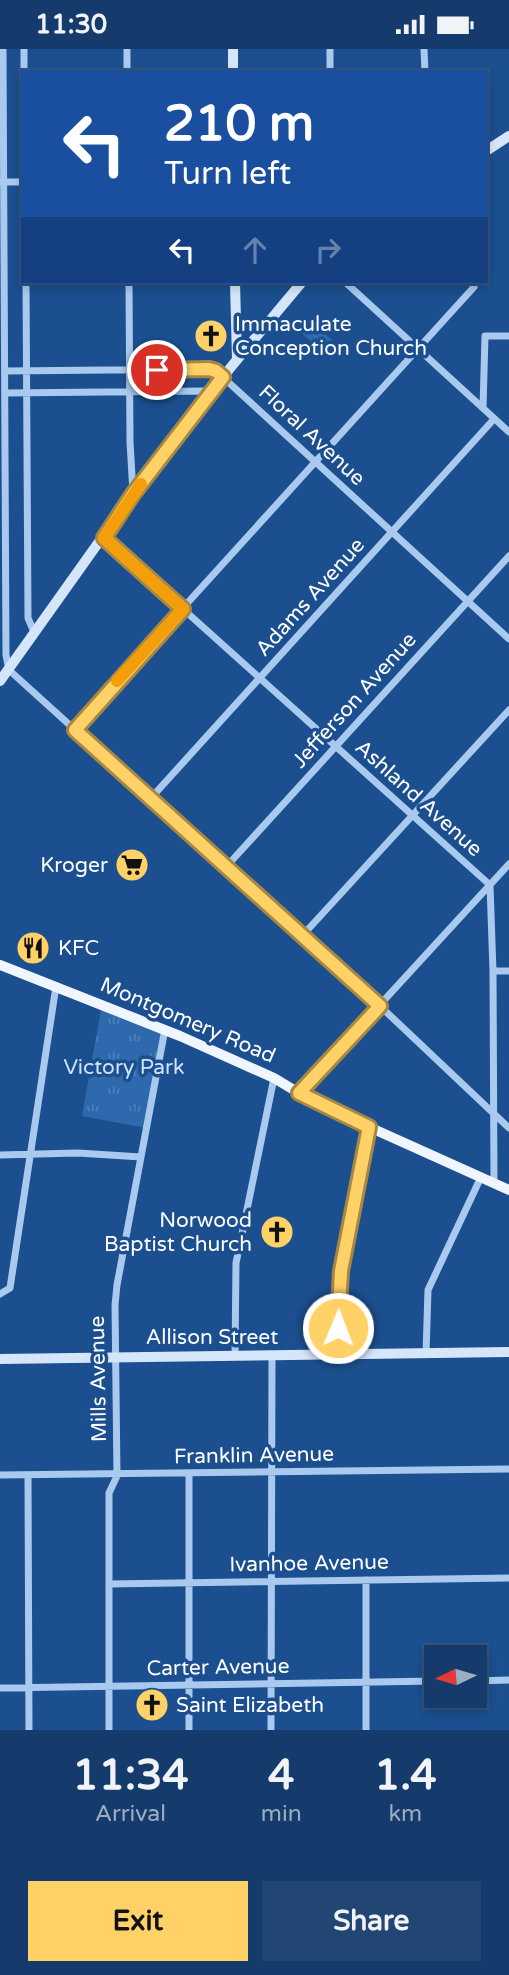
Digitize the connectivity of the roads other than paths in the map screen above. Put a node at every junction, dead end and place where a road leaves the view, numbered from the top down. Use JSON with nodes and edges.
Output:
{"nodes":[{"id":1,"x":3,"y":49,"type":"edge"},
{"id":2,"x":24,"y":49,"type":"edge"},
{"id":3,"x":127,"y":49,"type":"edge"},
{"id":4,"x":233,"y":49,"type":"edge"},
{"id":5,"x":330,"y":49,"type":"edge"},
{"id":6,"x":424,"y":49,"type":"edge"},
{"id":7,"x":24,"y":70,"type":"edge"},
{"id":8,"x":127,"y":70,"type":"edge"},
{"id":9,"x":233,"y":70,"type":"edge"},
{"id":10,"x":330,"y":70,"type":"edge"},
{"id":11,"x":425,"y":70,"type":"edge"},
{"id":12,"x":509,"y":136,"type":"edge"},
{"id":13,"x":488,"y":150,"type":"edge"},
{"id":14,"x":2,"y":182,"type":"edge"},
{"id":15,"x":21,"y":182,"type":"edge"},
{"id":16,"x":26,"y":284,"type":"edge"},
{"id":17,"x":129,"y":284,"type":"edge"},
{"id":18,"x":235,"y":284,"type":"edge"},
{"id":19,"x":300,"y":284,"type":"edge"},
{"id":20,"x":347,"y":284,"type":"edge"},
{"id":21,"x":474,"y":287,"type":"dead end"},
{"id":22,"x":509,"y":336,"type":"edge"},
{"id":23,"x":417,"y":349,"type":"junction"},
{"id":24,"x":237,"y":360,"type":"junction"},
{"id":25,"x":28,"y":370,"type":"junction"},
{"id":26,"x":130,"y":370,"type":"junction"},
{"id":27,"x":6,"y":371,"type":"junction"},
{"id":28,"x":223,"y":377,"type":"junction"},
{"id":29,"x":130,"y":391,"type":"junction"},
{"id":30,"x":6,"y":393,"type":"junction"},
{"id":31,"x":28,"y":393,"type":"junction"},
{"id":32,"x":209,"y":395,"type":"junction"},
{"id":33,"x":483,"y":408,"type":"junction"},
{"id":34,"x":494,"y":419,"type":"junction"},
{"id":35,"x":509,"y":432,"type":"edge"},
{"id":36,"x":314,"y":462,"type":"junction"},
{"id":37,"x":133,"y":494,"type":"junction"},
{"id":38,"x":393,"y":531,"type":"junction"},
{"id":39,"x":104,"y":538,"type":"junction"},
{"id":40,"x":509,"y":555,"type":"edge"},
{"id":41,"x":468,"y":601,"type":"junction"},
{"id":42,"x":183,"y":609,"type":"junction"},
{"id":43,"x":34,"y":632,"type":"junction"},
{"id":44,"x":509,"y":639,"type":"edge"},
{"id":45,"x":9,"y":670,"type":"junction"},
{"id":46,"x":260,"y":678,"type":"junction"},
{"id":47,"x":0,"y":681,"type":"edge"},
{"id":48,"x":509,"y":710,"type":"edge"},
{"id":49,"x":75,"y":730,"type":"junction"},
{"id":50,"x":336,"y":747,"type":"junction"},
{"id":51,"x":151,"y":798,"type":"junction"},
{"id":52,"x":412,"y":817,"type":"junction"},
{"id":53,"x":509,"y":864,"type":"edge"},
{"id":54,"x":226,"y":867,"type":"junction"},
{"id":55,"x":490,"y":885,"type":"junction"},
{"id":56,"x":302,"y":936,"type":"junction"},
{"id":57,"x":0,"y":965,"type":"edge"},
{"id":58,"x":493,"y":971,"type":"junction"},
{"id":59,"x":509,"y":971,"type":"edge"},
{"id":60,"x":55,"y":986,"type":"junction"},
{"id":61,"x":380,"y":1006,"type":"junction"},
{"id":62,"x":165,"y":1029,"type":"junction"},
{"id":63,"x":274,"y":1078,"type":"junction"},
{"id":64,"x":299,"y":1093,"type":"junction"},
{"id":65,"x":493,"y":1112,"type":"junction"},
{"id":66,"x":369,"y":1127,"type":"junction"},
{"id":67,"x":509,"y":1128,"type":"edge"},
{"id":68,"x":30,"y":1154,"type":"junction"},
{"id":69,"x":0,"y":1155,"type":"edge"},
{"id":70,"x":141,"y":1157,"type":"junction"},
{"id":71,"x":481,"y":1177,"type":"junction"},
{"id":72,"x":494,"y":1182,"type":"junction"},
{"id":73,"x":509,"y":1190,"type":"edge"},
{"id":74,"x":0,"y":1294,"type":"edge"},
{"id":75,"x":509,"y":1352,"type":"edge"},
{"id":76,"x":338,"y":1354,"type":"junction"},
{"id":77,"x":426,"y":1354,"type":"junction"},
{"id":78,"x":235,"y":1355,"type":"junction"},
{"id":79,"x":272,"y":1356,"type":"junction"},
{"id":80,"x":116,"y":1357,"type":"junction"},
{"id":81,"x":0,"y":1359,"type":"edge"},
{"id":82,"x":509,"y":1469,"type":"edge"},
{"id":83,"x":272,"y":1472,"type":"junction"},
{"id":84,"x":189,"y":1474,"type":"junction"},
{"id":85,"x":0,"y":1475,"type":"edge"},
{"id":86,"x":28,"y":1475,"type":"junction"},
{"id":87,"x":117,"y":1476,"type":"junction"},
{"id":88,"x":509,"y":1578,"type":"edge"},
{"id":89,"x":271,"y":1580,"type":"junction"},
{"id":90,"x":366,"y":1580,"type":"junction"},
{"id":91,"x":188,"y":1582,"type":"junction"},
{"id":92,"x":109,"y":1584,"type":"junction"},
{"id":93,"x":509,"y":1680,"type":"edge"},
{"id":94,"x":424,"y":1681,"type":"edge"},
{"id":95,"x":487,"y":1681,"type":"edge"},
{"id":96,"x":366,"y":1682,"type":"junction"},
{"id":97,"x":271,"y":1683,"type":"junction"},
{"id":98,"x":189,"y":1686,"type":"junction"},
{"id":99,"x":29,"y":1687,"type":"junction"},
{"id":100,"x":109,"y":1687,"type":"junction"},
{"id":101,"x":0,"y":1688,"type":"edge"},
{"id":102,"x":29,"y":1730,"type":"edge"},
{"id":103,"x":109,"y":1730,"type":"edge"},
{"id":104,"x":188,"y":1730,"type":"edge"},
{"id":105,"x":271,"y":1730,"type":"edge"},
{"id":106,"x":366,"y":1730,"type":"edge"}],
"edges":[{"from":1,"to":14,"type":"street"},
{"from":2,"to":7,"type":"street"},
{"from":3,"to":8,"type":"street"},
{"from":4,"to":9,"type":"street"},
{"from":5,"to":10,"type":"street"},
{"from":6,"to":11,"type":"street"},
{"from":12,"to":13,"type":"street"},
{"from":14,"to":15,"type":"street"},
{"from":14,"to":27,"type":"street"},
{"from":16,"to":25,"type":"street"},
{"from":17,"to":26,"type":"street"},
{"from":18,"to":24,"type":"street"},
{"from":19,"to":24,"type":"street"},
{"from":20,"to":23,"type":"street"},
{"from":21,"to":23,"type":"street"},
{"from":22,"to":33,"type":"street"},
{"from":23,"to":33,"type":"street"},
{"from":23,"to":36,"type":"street"},
{"from":24,"to":28,"type":"street"},
{"from":25,"to":26,"type":"street","name":"Floral Avenue"},
{"from":25,"to":27,"type":"street","name":"Floral Avenue"},
{"from":25,"to":31,"type":"street"},
{"from":26,"to":28,"type":"street","name":"Floral Avenue"},
{"from":26,"to":29,"type":"street"},
{"from":27,"to":30,"type":"street"},
{"from":28,"to":32,"type":"street"},
{"from":28,"to":36,"type":"street","name":"Floral Avenue"},
{"from":29,"to":31,"type":"street"},
{"from":29,"to":32,"type":"street"},
{"from":29,"to":37,"type":"street"},
{"from":30,"to":31,"type":"street"},
{"from":30,"to":45,"type":"street"},
{"from":31,"to":43,"type":"street"},
{"from":32,"to":37,"type":"street"},
{"from":33,"to":34,"type":"street"},
{"from":34,"to":35,"type":"street"},
{"from":34,"to":38,"type":"street","name":"Adams Avenue"},
{"from":36,"to":38,"type":"street","name":"Floral Avenue"},
{"from":36,"to":42,"type":"street"},
{"from":37,"to":39,"type":"street"},
{"from":38,"to":41,"type":"street","name":"Floral Avenue"},
{"from":38,"to":46,"type":"street","name":"Adams Avenue"},
{"from":39,"to":42,"type":"street","name":"Ashland Avenue"},
{"from":39,"to":43,"type":"street"},
{"from":40,"to":41,"type":"street","name":"Jefferson Avenue"},
{"from":41,"to":44,"type":"street","name":"Floral Avenue"},
{"from":41,"to":50,"type":"street","name":"Jefferson Avenue"},
{"from":42,"to":46,"type":"street","name":"Ashland Avenue"},
{"from":42,"to":49,"type":"street"},
{"from":43,"to":45,"type":"street"},
{"from":45,"to":47,"type":"street"},
{"from":45,"to":49,"type":"street"},
{"from":46,"to":50,"type":"street","name":"Ashland Avenue"},
{"from":46,"to":51,"type":"street","name":"Adams Avenue"},
{"from":48,"to":52,"type":"street"},
{"from":49,"to":51,"type":"street"},
{"from":50,"to":52,"type":"street","name":"Ashland Avenue"},
{"from":50,"to":54,"type":"street","name":"Jefferson Avenue"},
{"from":51,"to":54,"type":"street"},
{"from":52,"to":55,"type":"street","name":"Ashland Avenue"},
{"from":52,"to":56,"type":"street"},
{"from":53,"to":55,"type":"street"},
{"from":54,"to":56,"type":"street"},
{"from":55,"to":58,"type":"street","name":"Ashland Avenue"},
{"from":55,"to":61,"type":"street"},
{"from":56,"to":61,"type":"street"},
{"from":57,"to":60,"type":"main road","name":"Montgomery Road"},
{"from":58,"to":59,"type":"street"},
{"from":58,"to":65,"type":"street","name":"Ashland Avenue"},
{"from":60,"to":62,"type":"main road","name":"Montgomery Road"},
{"from":60,"to":68,"type":"street"},
{"from":61,"to":64,"type":"street"},
{"from":61,"to":65,"type":"street"},
{"from":62,"to":63,"type":"main road","name":"Montgomery Road"},
{"from":62,"to":70,"type":"street","name":"Mills Avenue"},
{"from":63,"to":64,"type":"main road","name":"Montgomery Road"},
{"from":63,"to":78,"type":"street"},
{"from":64,"to":66,"type":"main road","name":"Montgomery Road"},
{"from":65,"to":67,"type":"street"},
{"from":65,"to":72,"type":"street","name":"Ashland Avenue"},
{"from":66,"to":71,"type":"main road","name":"Montgomery Road"},
{"from":66,"to":76,"type":"street"},
{"from":68,"to":69,"type":"street"},
{"from":68,"to":70,"type":"street"},
{"from":68,"to":74,"type":"street"},
{"from":70,"to":80,"type":"street","name":"Mills Avenue"},
{"from":71,"to":72,"type":"main road","name":"Montgomery Road"},
{"from":71,"to":77,"type":"street"},
{"from":72,"to":73,"type":"main road","name":"Montgomery Road"},
{"from":75,"to":77,"type":"street","name":"Allison Street"},
{"from":76,"to":77,"type":"street","name":"Allison Street"},
{"from":76,"to":79,"type":"street","name":"Allison Street"},
{"from":78,"to":79,"type":"street","name":"Allison Street"},
{"from":78,"to":80,"type":"street","name":"Allison Street"},
{"from":79,"to":83,"type":"street"},
{"from":80,"to":81,"type":"street","name":"Allison Street"},
{"from":80,"to":87,"type":"street","name":"Mills Avenue"},
{"from":82,"to":83,"type":"street","name":"Franklin Avenue"},
{"from":83,"to":84,"type":"street","name":"Franklin Avenue"},
{"from":83,"to":89,"type":"street"},
{"from":84,"to":87,"type":"street","name":"Franklin Avenue"},
{"from":84,"to":91,"type":"street"},
{"from":85,"to":86,"type":"street","name":"Franklin Avenue"},
{"from":86,"to":87,"type":"street","name":"Franklin Avenue"},
{"from":86,"to":99,"type":"street"},
{"from":87,"to":92,"type":"street","name":"Mills Avenue"},
{"from":88,"to":90,"type":"street","name":"Ivanhoe Avenue"},
{"from":89,"to":90,"type":"street","name":"Ivanhoe Avenue"},
{"from":89,"to":91,"type":"street","name":"Ivanhoe Avenue"},
{"from":89,"to":97,"type":"street"},
{"from":90,"to":96,"type":"street"},
{"from":91,"to":92,"type":"street","name":"Ivanhoe Avenue"},
{"from":91,"to":98,"type":"street"},
{"from":92,"to":100,"type":"street","name":"Mills Avenue"},
{"from":93,"to":95,"type":"street"},
{"from":94,"to":96,"type":"street","name":"Carter Avenue"},
{"from":96,"to":97,"type":"street","name":"Carter Avenue"},
{"from":96,"to":106,"type":"street"},
{"from":97,"to":98,"type":"street","name":"Carter Avenue"},
{"from":97,"to":105,"type":"street"},
{"from":98,"to":100,"type":"street","name":"Carter Avenue"},
{"from":98,"to":104,"type":"street"},
{"from":99,"to":100,"type":"street","name":"Carter Avenue"},
{"from":99,"to":101,"type":"street","name":"Carter Avenue"},
{"from":99,"to":102,"type":"street"},
{"from":100,"to":103,"type":"street","name":"Mills Avenue"}]}
